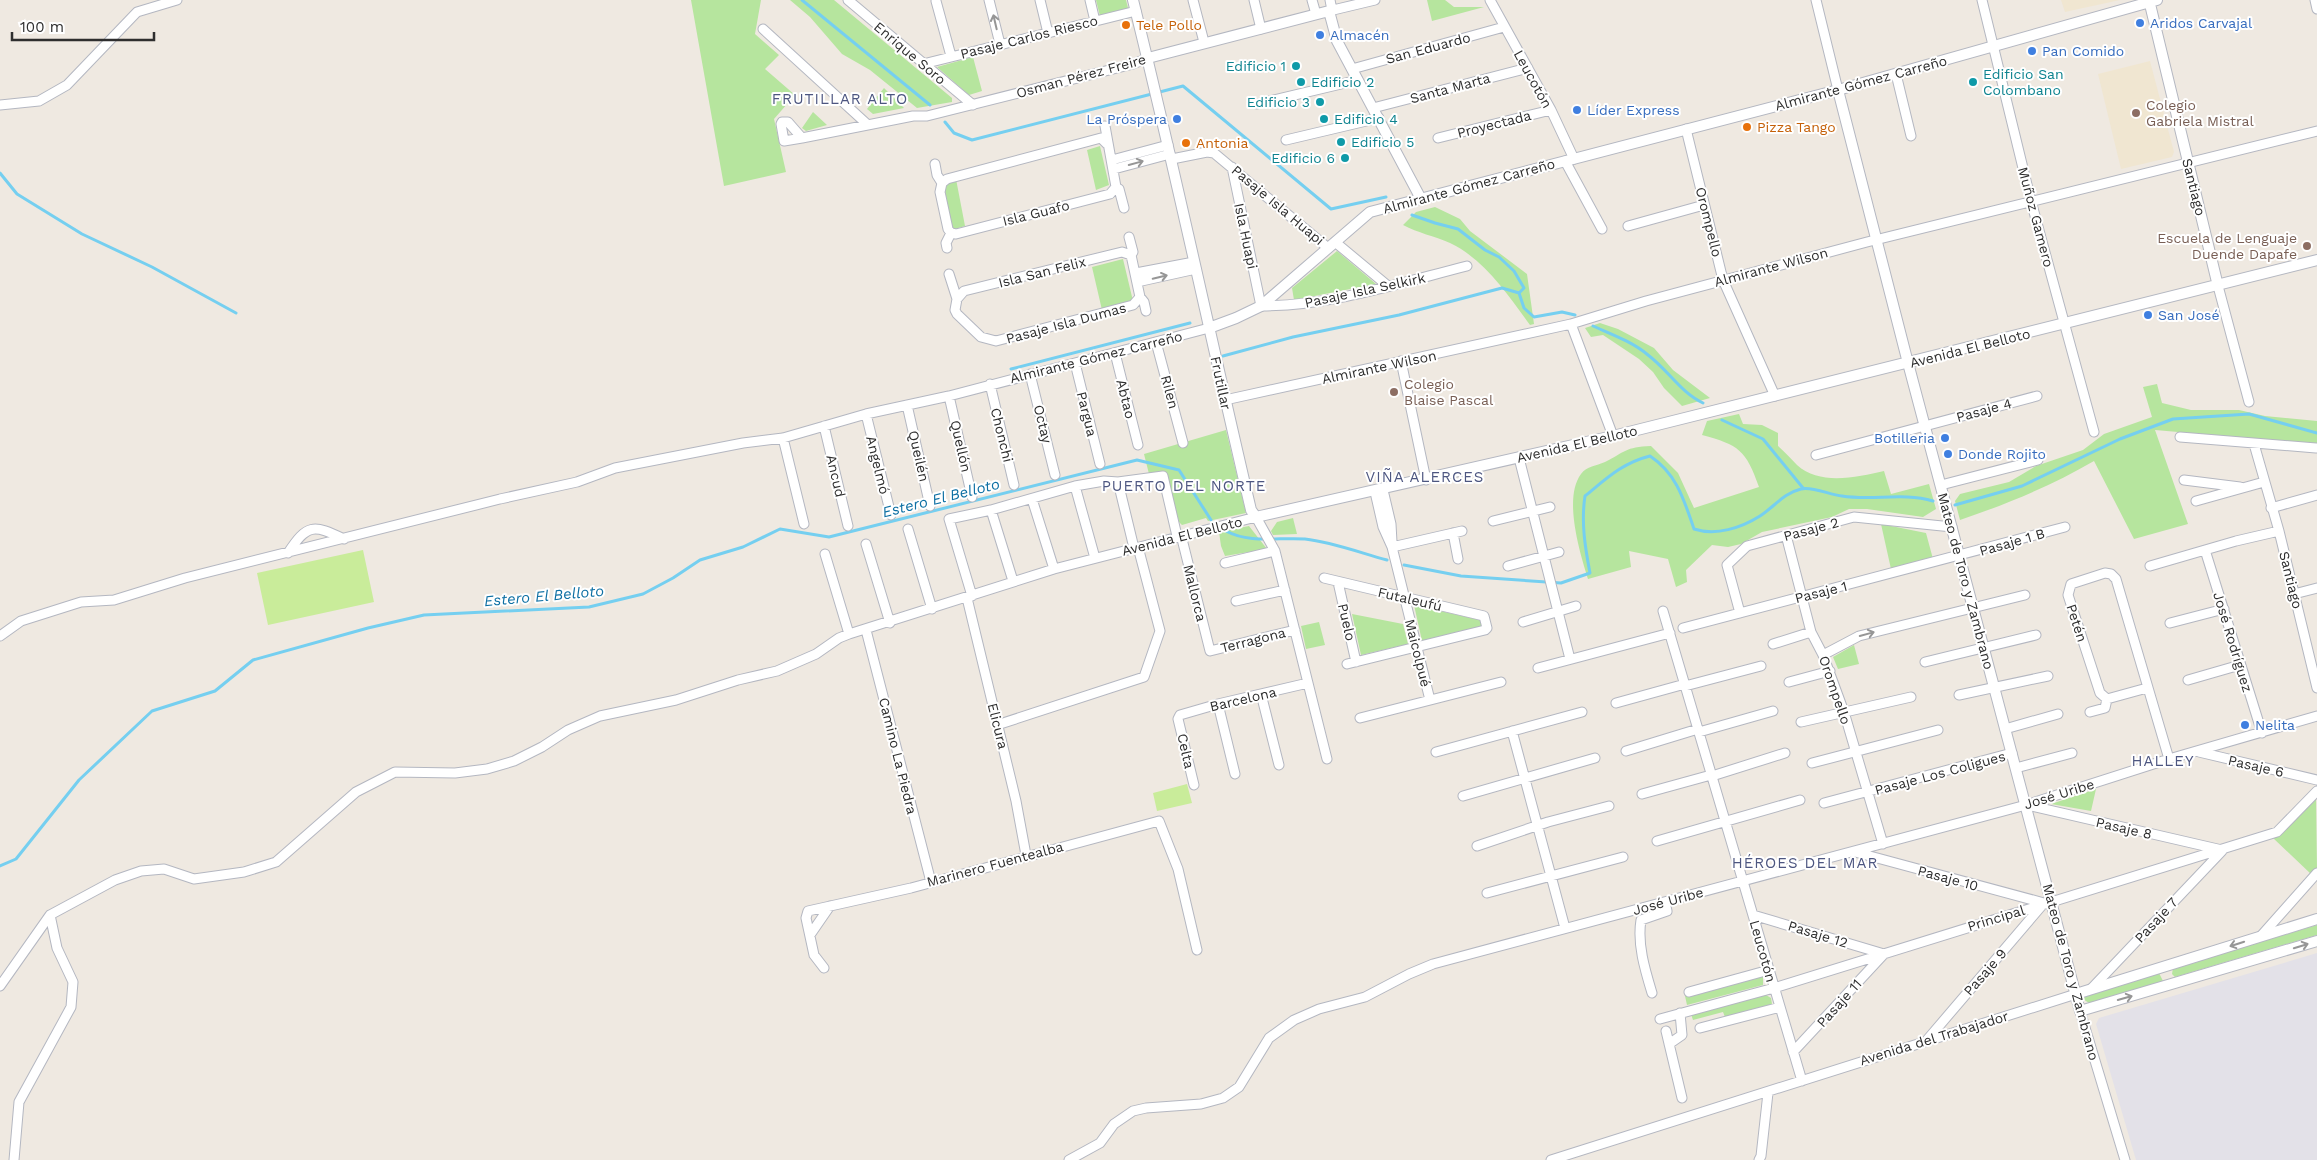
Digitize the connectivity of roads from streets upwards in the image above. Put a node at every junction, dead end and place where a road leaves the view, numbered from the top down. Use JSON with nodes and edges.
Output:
{"nodes":[{"id":1,"x":177,"y":0,"type":"edge"},
{"id":2,"x":848,"y":0,"type":"edge"},
{"id":3,"x":989,"y":0,"type":"edge"},
{"id":4,"x":1040,"y":0,"type":"edge"},
{"id":5,"x":1090,"y":0,"type":"edge"},
{"id":6,"x":1133,"y":0,"type":"edge"},
{"id":7,"x":1193,"y":0,"type":"edge"},
{"id":8,"x":1254,"y":0,"type":"edge"},
{"id":9,"x":1312,"y":0,"type":"edge"},
{"id":10,"x":1374,"y":0,"type":"edge"},
{"id":11,"x":1490,"y":0,"type":"edge"},
{"id":12,"x":1816,"y":0,"type":"edge"},
{"id":13,"x":1982,"y":0,"type":"edge"},
{"id":14,"x":2314,"y":0,"type":"edge"},
{"id":15,"x":936,"y":1,"type":"edge"},
{"id":16,"x":2152,"y":1,"type":"edge"},
{"id":17,"x":1330,"y":7,"type":"edge"},
{"id":18,"x":2317,"y":9,"type":"edge"},
{"id":19,"x":1136,"y":11,"type":"junction"},
{"id":20,"x":1316,"y":14,"type":"junction"},
{"id":21,"x":1095,"y":21,"type":"junction"},
{"id":22,"x":1504,"y":27,"type":"junction"},
{"id":23,"x":763,"y":28,"type":"dead end"},
{"id":24,"x":1261,"y":28,"type":"junction"},
{"id":25,"x":1048,"y":33,"type":"junction"},
{"id":26,"x":1204,"y":42,"type":"junction"},
{"id":27,"x":1000,"y":44,"type":"junction"},
{"id":28,"x":1993,"y":46,"type":"junction"},
{"id":29,"x":951,"y":56,"type":"junction"},
{"id":30,"x":1148,"y":58,"type":"junction"},
{"id":31,"x":923,"y":64,"type":"junction"},
{"id":32,"x":1528,"y":68,"type":"junction"},
{"id":33,"x":1352,"y":69,"type":"junction"},
{"id":34,"x":1896,"y":74,"type":"junction"},
{"id":35,"x":1358,"y":80,"type":"junction"},
{"id":36,"x":1838,"y":90,"type":"junction"},
{"id":37,"x":0,"y":104,"type":"edge"},
{"id":38,"x":1257,"y":104,"type":"dead end"},
{"id":39,"x":973,"y":105,"type":"junction"},
{"id":40,"x":1373,"y":108,"type":"junction"},
{"id":41,"x":1551,"y":110,"type":"junction"},
{"id":42,"x":1378,"y":118,"type":"junction"},
{"id":43,"x":868,"y":125,"type":"junction"},
{"id":44,"x":1106,"y":126,"type":"dead end"},
{"id":45,"x":1686,"y":129,"type":"junction"},
{"id":46,"x":2317,"y":131,"type":"edge"},
{"id":47,"x":1911,"y":136,"type":"dead end"},
{"id":48,"x":802,"y":138,"type":"junction"},
{"id":49,"x":1438,"y":138,"type":"dead end"},
{"id":50,"x":1286,"y":140,"type":"dead end"},
{"id":51,"x":1107,"y":144,"type":"junction"},
{"id":52,"x":1170,"y":153,"type":"junction"},
{"id":53,"x":1570,"y":160,"type":"junction"},
{"id":54,"x":2188,"y":163,"type":"junction"},
{"id":55,"x":935,"y":164,"type":"dead end"},
{"id":56,"x":1113,"y":165,"type":"junction"},
{"id":57,"x":1232,"y":167,"type":"junction"},
{"id":58,"x":942,"y":183,"type":"junction"},
{"id":59,"x":1116,"y":187,"type":"junction"},
{"id":60,"x":1420,"y":197,"type":"junction"},
{"id":61,"x":2032,"y":201,"type":"junction"},
{"id":62,"x":1704,"y":205,"type":"junction"},
{"id":63,"x":1124,"y":208,"type":"dead end"},
{"id":64,"x":1628,"y":226,"type":"dead end"},
{"id":65,"x":1602,"y":229,"type":"dead end"},
{"id":66,"x":951,"y":232,"type":"junction"},
{"id":67,"x":1129,"y":236,"type":"dead end"},
{"id":68,"x":1876,"y":240,"type":"junction"},
{"id":69,"x":1332,"y":245,"type":"junction"},
{"id":70,"x":947,"y":248,"type":"dead end"},
{"id":71,"x":1130,"y":255,"type":"junction"},
{"id":72,"x":2317,"y":260,"type":"edge"},
{"id":73,"x":1195,"y":265,"type":"junction"},
{"id":74,"x":1467,"y":266,"type":"dead end"},
{"id":75,"x":949,"y":274,"type":"dead end"},
{"id":76,"x":1136,"y":278,"type":"junction"},
{"id":77,"x":1723,"y":280,"type":"junction"},
{"id":78,"x":1388,"y":286,"type":"junction"},
{"id":79,"x":2218,"y":286,"type":"junction"},
{"id":80,"x":1140,"y":298,"type":"junction"},
{"id":81,"x":957,"y":299,"type":"junction"},
{"id":82,"x":1261,"y":306,"type":"junction"},
{"id":83,"x":1146,"y":311,"type":"dead end"},
{"id":84,"x":1571,"y":324,"type":"junction"},
{"id":85,"x":2064,"y":324,"type":"junction"},
{"id":86,"x":1209,"y":328,"type":"junction"},
{"id":87,"x":1156,"y":342,"type":"junction"},
{"id":88,"x":1115,"y":353,"type":"junction"},
{"id":89,"x":1401,"y":361,"type":"junction"},
{"id":90,"x":1075,"y":363,"type":"junction"},
{"id":91,"x":1908,"y":363,"type":"junction"},
{"id":92,"x":1030,"y":374,"type":"junction"},
{"id":93,"x":990,"y":384,"type":"junction"},
{"id":94,"x":949,"y":396,"type":"junction"},
{"id":95,"x":1775,"y":396,"type":"junction"},
{"id":96,"x":2037,"y":396,"type":"dead end"},
{"id":97,"x":1225,"y":400,"type":"junction"},
{"id":98,"x":2249,"y":402,"type":"dead end"},
{"id":99,"x":907,"y":405,"type":"junction"},
{"id":100,"x":866,"y":414,"type":"junction"},
{"id":101,"x":1925,"y":425,"type":"junction"},
{"id":102,"x":824,"y":426,"type":"junction"},
{"id":103,"x":2094,"y":432,"type":"dead end"},
{"id":104,"x":1613,"y":436,"type":"junction"},
{"id":105,"x":2180,"y":437,"type":"dead end"},
{"id":106,"x":784,"y":438,"type":"junction"},
{"id":107,"x":1183,"y":443,"type":"dead end"},
{"id":108,"x":2254,"y":444,"type":"junction"},
{"id":109,"x":1138,"y":445,"type":"dead end"},
{"id":110,"x":2316,"y":448,"type":"edge"},
{"id":111,"x":1816,"y":455,"type":"dead end"},
{"id":112,"x":1520,"y":458,"type":"junction"},
{"id":113,"x":2038,"y":460,"type":"dead end"},
{"id":114,"x":1100,"y":464,"type":"dead end"},
{"id":115,"x":1055,"y":474,"type":"dead end"},
{"id":116,"x":1426,"y":480,"type":"junction"},
{"id":117,"x":2184,"y":480,"type":"dead end"},
{"id":118,"x":1118,"y":482,"type":"junction"},
{"id":119,"x":2195,"y":482,"type":"junction"},
{"id":120,"x":2264,"y":482,"type":"junction"},
{"id":121,"x":1014,"y":485,"type":"dead end"},
{"id":122,"x":1076,"y":486,"type":"junction"},
{"id":123,"x":1941,"y":486,"type":"junction"},
{"id":124,"x":2245,"y":488,"type":"junction"},
{"id":125,"x":1379,"y":491,"type":"junction"},
{"id":126,"x":2317,"y":495,"type":"edge"},
{"id":127,"x":972,"y":497,"type":"dead end"},
{"id":128,"x":1032,"y":499,"type":"junction"},
{"id":129,"x":930,"y":506,"type":"dead end"},
{"id":130,"x":1550,"y":507,"type":"dead end"},
{"id":131,"x":2271,"y":508,"type":"junction"},
{"id":132,"x":991,"y":510,"type":"junction"},
{"id":133,"x":1532,"y":512,"type":"junction"},
{"id":134,"x":890,"y":515,"type":"dead end"},
{"id":135,"x":1256,"y":517,"type":"junction"},
{"id":136,"x":1493,"y":520,"type":"dead end"},
{"id":137,"x":804,"y":524,"type":"dead end"},
{"id":138,"x":848,"y":526,"type":"dead end"},
{"id":139,"x":1952,"y":527,"type":"junction"},
{"id":140,"x":2065,"y":527,"type":"dead end"},
{"id":141,"x":908,"y":529,"type":"dead end"},
{"id":142,"x":1462,"y":531,"type":"dead end"},
{"id":143,"x":2279,"y":531,"type":"junction"},
{"id":144,"x":1452,"y":533,"type":"junction"},
{"id":145,"x":1179,"y":536,"type":"junction"},
{"id":146,"x":1786,"y":536,"type":"junction"},
{"id":147,"x":344,"y":539,"type":"junction"},
{"id":148,"x":866,"y":544,"type":"dead end"},
{"id":149,"x":1392,"y":547,"type":"junction"},
{"id":150,"x":1136,"y":548,"type":"junction"},
{"id":151,"x":2205,"y":550,"type":"junction"},
{"id":152,"x":1275,"y":551,"type":"junction"},
{"id":153,"x":1559,"y":552,"type":"dead end"},
{"id":154,"x":288,"y":553,"type":"junction"},
{"id":155,"x":825,"y":554,"type":"dead end"},
{"id":156,"x":1543,"y":557,"type":"junction"},
{"id":157,"x":1960,"y":557,"type":"junction"},
{"id":158,"x":1095,"y":558,"type":"junction"},
{"id":159,"x":1458,"y":559,"type":"dead end"},
{"id":160,"x":1225,"y":563,"type":"dead end"},
{"id":161,"x":1508,"y":566,"type":"dead end"},
{"id":162,"x":2150,"y":566,"type":"dead end"},
{"id":163,"x":1054,"y":569,"type":"junction"},
{"id":164,"x":1324,"y":578,"type":"dead end"},
{"id":165,"x":1013,"y":581,"type":"junction"},
{"id":166,"x":1338,"y":582,"type":"junction"},
{"id":167,"x":2317,"y":588,"type":"edge"},
{"id":168,"x":1285,"y":590,"type":"junction"},
{"id":169,"x":2294,"y":594,"type":"junction"},
{"id":170,"x":2025,"y":595,"type":"dead end"},
{"id":171,"x":970,"y":597,"type":"junction"},
{"id":172,"x":1404,"y":597,"type":"junction"},
{"id":173,"x":1804,"y":597,"type":"junction"},
{"id":174,"x":1236,"y":601,"type":"dead end"},
{"id":175,"x":1576,"y":606,"type":"dead end"},
{"id":176,"x":1973,"y":607,"type":"junction"},
{"id":177,"x":932,"y":609,"type":"junction"},
{"id":178,"x":2224,"y":609,"type":"junction"},
{"id":179,"x":1663,"y":611,"type":"dead end"},
{"id":180,"x":1558,"y":612,"type":"junction"},
{"id":181,"x":1740,"y":613,"type":"junction"},
{"id":182,"x":890,"y":622,"type":"junction"},
{"id":183,"x":1524,"y":622,"type":"dead end"},
{"id":184,"x":2170,"y":622,"type":"dead end"},
{"id":185,"x":1683,"y":628,"type":"dead end"},
{"id":186,"x":866,"y":630,"type":"junction"},
{"id":187,"x":1295,"y":630,"type":"junction"},
{"id":188,"x":1811,"y":632,"type":"junction"},
{"id":189,"x":1670,"y":633,"type":"junction"},
{"id":190,"x":850,"y":634,"type":"junction"},
{"id":191,"x":2036,"y":635,"type":"dead end"},
{"id":192,"x":0,"y":636,"type":"edge"},
{"id":193,"x":1774,"y":644,"type":"dead end"},
{"id":194,"x":1417,"y":648,"type":"junction"},
{"id":195,"x":1984,"y":648,"type":"junction"},
{"id":196,"x":2313,"y":649,"type":"edge"},
{"id":197,"x":1210,"y":651,"type":"joint"},
{"id":198,"x":1823,"y":655,"type":"junction"},
{"id":199,"x":1570,"y":659,"type":"junction"},
{"id":200,"x":1926,"y":662,"type":"dead end"},
{"id":201,"x":2240,"y":665,"type":"junction"},
{"id":202,"x":1761,"y":666,"type":"dead end"},
{"id":203,"x":1538,"y":668,"type":"dead end"},
{"id":204,"x":1830,"y":671,"type":"junction"},
{"id":205,"x":2048,"y":676,"type":"dead end"},
{"id":206,"x":2188,"y":680,"type":"dead end"},
{"id":207,"x":1501,"y":682,"type":"dead end"},
{"id":208,"x":1789,"y":682,"type":"dead end"},
{"id":209,"x":1308,"y":683,"type":"junction"},
{"id":210,"x":1685,"y":685,"type":"junction"},
{"id":211,"x":1995,"y":688,"type":"junction"},
{"id":212,"x":2148,"y":688,"type":"junction"},
{"id":213,"x":2317,"y":688,"type":"edge"},
{"id":214,"x":1261,"y":694,"type":"junction"},
{"id":215,"x":1959,"y":695,"type":"dead end"},
{"id":216,"x":1911,"y":696,"type":"dead end"},
{"id":217,"x":2106,"y":699,"type":"junction"},
{"id":218,"x":1430,"y":700,"type":"junction"},
{"id":219,"x":1616,"y":703,"type":"dead end"},
{"id":220,"x":1218,"y":704,"type":"junction"},
{"id":221,"x":1773,"y":711,"type":"dead end"},
{"id":222,"x":1582,"y":712,"type":"dead end"},
{"id":223,"x":1844,"y":712,"type":"junction"},
{"id":224,"x":2090,"y":712,"type":"dead end"},
{"id":225,"x":2058,"y":714,"type":"dead end"},
{"id":226,"x":1179,"y":716,"type":"joint"},
{"id":227,"x":2317,"y":716,"type":"edge"},
{"id":228,"x":1360,"y":718,"type":"dead end"},
{"id":229,"x":1801,"y":722,"type":"dead end"},
{"id":230,"x":997,"y":725,"type":"junction"},
{"id":231,"x":2005,"y":729,"type":"junction"},
{"id":232,"x":1698,"y":730,"type":"junction"},
{"id":233,"x":1938,"y":730,"type":"dead end"},
{"id":234,"x":1512,"y":731,"type":"junction"},
{"id":235,"x":2262,"y":733,"type":"junction"},
{"id":236,"x":1626,"y":750,"type":"dead end"},
{"id":237,"x":1436,"y":752,"type":"dead end"},
{"id":238,"x":2196,"y":752,"type":"junction"},
{"id":239,"x":1786,"y":753,"type":"dead end"},
{"id":240,"x":1855,"y":753,"type":"junction"},
{"id":241,"x":2012,"y":754,"type":"junction"},
{"id":242,"x":2072,"y":754,"type":"dead end"},
{"id":243,"x":1595,"y":758,"type":"dead end"},
{"id":244,"x":1327,"y":759,"type":"dead end"},
{"id":245,"x":2169,"y":759,"type":"junction"},
{"id":246,"x":1812,"y":763,"type":"dead end"},
{"id":247,"x":1278,"y":765,"type":"dead end"},
{"id":248,"x":2016,"y":768,"type":"junction"},
{"id":249,"x":1235,"y":774,"type":"dead end"},
{"id":250,"x":1712,"y":776,"type":"junction"},
{"id":251,"x":1524,"y":778,"type":"junction"},
{"id":252,"x":2317,"y":780,"type":"edge"},
{"id":253,"x":1194,"y":785,"type":"dead end"},
{"id":254,"x":2317,"y":791,"type":"edge"},
{"id":255,"x":1867,"y":792,"type":"junction"},
{"id":256,"x":1642,"y":794,"type":"dead end"},
{"id":257,"x":1463,"y":796,"type":"dead end"},
{"id":258,"x":1800,"y":800,"type":"dead end"},
{"id":259,"x":1824,"y":803,"type":"dead end"},
{"id":260,"x":2026,"y":805,"type":"junction"},
{"id":261,"x":1609,"y":806,"type":"dead end"},
{"id":262,"x":1725,"y":821,"type":"junction"},
{"id":263,"x":1537,"y":827,"type":"junction"},
{"id":264,"x":1657,"y":841,"type":"dead end"},
{"id":265,"x":1883,"y":844,"type":"junction"},
{"id":266,"x":1478,"y":846,"type":"dead end"},
{"id":267,"x":2222,"y":850,"type":"junction"},
{"id":268,"x":1852,"y":852,"type":"junction"},
{"id":269,"x":1026,"y":855,"type":"junction"},
{"id":270,"x":1623,"y":857,"type":"dead end"},
{"id":271,"x":2317,"y":874,"type":"edge"},
{"id":272,"x":1550,"y":876,"type":"junction"},
{"id":273,"x":1743,"y":881,"type":"junction"},
{"id":274,"x":931,"y":882,"type":"junction"},
{"id":275,"x":1488,"y":893,"type":"dead end"},
{"id":276,"x":1665,"y":902,"type":"junction"},
{"id":277,"x":2048,"y":902,"type":"junction"},
{"id":278,"x":830,"y":906,"type":"junction"},
{"id":279,"x":1753,"y":914,"type":"junction"},
{"id":280,"x":50,"y":915,"type":"junction"},
{"id":281,"x":2317,"y":920,"type":"edge"},
{"id":282,"x":1565,"y":928,"type":"junction"},
{"id":283,"x":810,"y":935,"type":"junction"},
{"id":284,"x":2261,"y":936,"type":"junction"},
{"id":285,"x":2317,"y":941,"type":"edge"},
{"id":286,"x":1197,"y":950,"type":"dead end"},
{"id":287,"x":1884,"y":954,"type":"junction"},
{"id":288,"x":2166,"y":967,"type":"junction"},
{"id":289,"x":824,"y":968,"type":"dead end"},
{"id":290,"x":1769,"y":970,"type":"junction"},
{"id":291,"x":2170,"y":985,"type":"junction"},
{"id":292,"x":0,"y":986,"type":"edge"},
{"id":293,"x":1774,"y":988,"type":"junction"},
{"id":294,"x":2091,"y":989,"type":"junction"},
{"id":295,"x":1689,"y":992,"type":"dead end"},
{"id":296,"x":1652,"y":993,"type":"dead end"},
{"id":297,"x":2076,"y":994,"type":"junction"},
{"id":298,"x":1780,"y":1007,"type":"junction"},
{"id":299,"x":2080,"y":1011,"type":"junction"},
{"id":300,"x":1685,"y":1012,"type":"junction"},
{"id":301,"x":1660,"y":1018,"type":"dead end"},
{"id":302,"x":1700,"y":1028,"type":"dead end"},
{"id":303,"x":1666,"y":1031,"type":"dead end"},
{"id":304,"x":1926,"y":1041,"type":"junction"},
{"id":305,"x":1669,"y":1044,"type":"junction"},
{"id":306,"x":1793,"y":1052,"type":"junction"},
{"id":307,"x":1802,"y":1081,"type":"junction"},
{"id":308,"x":1768,"y":1093,"type":"junction"},
{"id":309,"x":1682,"y":1098,"type":"dead end"},
{"id":310,"x":14,"y":1160,"type":"edge"},
{"id":311,"x":1069,"y":1160,"type":"edge"},
{"id":312,"x":1551,"y":1160,"type":"edge"},
{"id":313,"x":1759,"y":1160,"type":"edge"},
{"id":314,"x":2125,"y":1160,"type":"edge"}],
"edges":[{"from":1,"to":37,"type":"street"},
{"from":2,"to":31,"type":"street","name":"Enrique Soro"},
{"from":27,"to":3,"type":"street","one_way":true},
{"from":4,"to":25,"type":"street"},
{"from":5,"to":21,"type":"street"},
{"from":6,"to":19,"type":"street","name":"Frutillar"},
{"from":7,"to":26,"type":"street"},
{"from":8,"to":24,"type":"street"},
{"from":9,"to":20,"type":"street"},
{"from":10,"to":17,"type":"street","name":"Osman Pérez Freire"},
{"from":11,"to":22,"type":"street","name":"Leucotón"},
{"from":12,"to":36,"type":"street","name":"Mateo de Toro y Zambrano"},
{"from":13,"to":28,"type":"street","name":"Muñoz Gamero"},
{"from":14,"to":18,"type":"street"},
{"from":15,"to":29,"type":"street"},
{"from":16,"to":28,"type":"street","name":"Almirante Gómez Carreño"},
{"from":16,"to":54,"type":"street","name":"Santiago"},
{"from":17,"to":20,"type":"street","name":"Osman Pérez Freire"},
{"from":17,"to":33,"type":"street"},
{"from":19,"to":21,"type":"street","name":"Pasaje Carlos Riesco"},
{"from":19,"to":30,"type":"street","name":"Frutillar"},
{"from":20,"to":24,"type":"street","name":"Osman Pérez Freire"},
{"from":21,"to":25,"type":"street","name":"Pasaje Carlos Riesco"},
{"from":22,"to":32,"type":"street","name":"Leucotón"},
{"from":22,"to":33,"type":"street","name":"San Eduardo"},
{"from":23,"to":43,"type":"street"},
{"from":24,"to":26,"type":"street","name":"Osman Pérez Freire"},
{"from":25,"to":27,"type":"street","name":"Pasaje Carlos Riesco"},
{"from":26,"to":30,"type":"street","name":"Osman Pérez Freire"},
{"from":27,"to":29,"type":"street","name":"Pasaje Carlos Riesco"},
{"from":28,"to":34,"type":"street","name":"Almirante Gómez Carreño"},
{"from":28,"to":61,"type":"street","name":"Muñoz Gamero"},
{"from":29,"to":31,"type":"street","name":"Pasaje Carlos Riesco"},
{"from":30,"to":39,"type":"street","name":"Osman Pérez Freire"},
{"from":30,"to":52,"type":"street","name":"Frutillar"},
{"from":31,"to":39,"type":"street","name":"Enrique Soro"},
{"from":32,"to":40,"type":"street","name":"Santa Marta"},
{"from":32,"to":41,"type":"street","name":"Leucotón"},
{"from":33,"to":35,"type":"street"},
{"from":34,"to":36,"type":"street","name":"Almirante Gómez Carreño"},
{"from":34,"to":47,"type":"street"},
{"from":35,"to":38,"type":"street"},
{"from":35,"to":40,"type":"street"},
{"from":36,"to":45,"type":"street","name":"Almirante Gómez Carreño"},
{"from":36,"to":68,"type":"street","name":"Mateo de Toro y Zambrano"},
{"from":39,"to":43,"type":"street","name":"Osman Pérez Freire"},
{"from":40,"to":42,"type":"street"},
{"from":41,"to":49,"type":"street","name":"Proyectada"},
{"from":41,"to":53,"type":"street","name":"Leucotón"},
{"from":42,"to":50,"type":"street"},
{"from":42,"to":60,"type":"street"},
{"from":43,"to":48,"type":"street","name":"Osman Pérez Freire"},
{"from":44,"to":51,"type":"street"},
{"from":45,"to":53,"type":"street","name":"Almirante Gómez Carreño"},
{"from":45,"to":62,"type":"street","name":"Orompello"},
{"from":46,"to":54,"type":"street","name":"Almirante Wilson"},
{"from":48,"to":48,"type":"street","name":"Osman Pérez Freire"},
{"from":51,"to":56,"type":"street"},
{"from":51,"to":58,"type":"street"},
{"from":52,"to":56,"type":"street","name":"Pasaje Isla Huapi"},
{"from":52,"to":57,"type":"street","name":"Pasaje Isla Huapi"},
{"from":52,"to":73,"type":"street","name":"Frutillar"},
{"from":53,"to":60,"type":"street","name":"Almirante Gómez Carreño"},
{"from":53,"to":65,"type":"street","name":"Leucotón"},
{"from":54,"to":61,"type":"street","name":"Almirante Wilson"},
{"from":54,"to":79,"type":"street","name":"Santiago"},
{"from":55,"to":58,"type":"street"},
{"from":56,"to":59,"type":"street"},
{"from":57,"to":69,"type":"street","name":"Pasaje Isla Huapi"},
{"from":57,"to":82,"type":"street","name":"Isla Huapi"},
{"from":58,"to":66,"type":"street"},
{"from":59,"to":63,"type":"street"},
{"from":59,"to":66,"type":"street","name":"Isla Guafo"},
{"from":60,"to":69,"type":"street","name":"Almirante Gómez Carreño"},
{"from":61,"to":68,"type":"street","name":"Almirante Wilson"},
{"from":61,"to":85,"type":"street","name":"Muñoz Gamero"},
{"from":62,"to":64,"type":"street"},
{"from":62,"to":77,"type":"street","name":"Orompello"},
{"from":66,"to":70,"type":"street"},
{"from":67,"to":71,"type":"street"},
{"from":68,"to":77,"type":"street","name":"Almirante Wilson"},
{"from":68,"to":91,"type":"street","name":"Mateo de Toro y Zambrano"},
{"from":69,"to":78,"type":"street","name":"Pasaje Isla Huapi"},
{"from":69,"to":82,"type":"street","name":"Almirante Gómez Carreño"},
{"from":71,"to":76,"type":"street"},
{"from":71,"to":81,"type":"street","name":"Isla San Felix"},
{"from":72,"to":79,"type":"street","name":"Avenida El Belloto"},
{"from":73,"to":76,"type":"street"},
{"from":73,"to":86,"type":"street","name":"Frutillar"},
{"from":74,"to":78,"type":"street","name":"Pasaje Isla Selkirk"},
{"from":75,"to":81,"type":"street"},
{"from":76,"to":80,"type":"street"},
{"from":77,"to":84,"type":"street","name":"Almirante Wilson"},
{"from":77,"to":95,"type":"street","name":"Orompello"},
{"from":78,"to":82,"type":"street","name":"Pasaje Isla Selkirk"},
{"from":79,"to":85,"type":"street","name":"Avenida El Belloto"},
{"from":79,"to":98,"type":"street","name":"Santiago"},
{"from":80,"to":81,"type":"street","name":"Pasaje Isla Dumas"},
{"from":80,"to":83,"type":"street"},
{"from":82,"to":86,"type":"street","name":"Almirante Gómez Carreño"},
{"from":84,"to":89,"type":"street","name":"Almirante Wilson"},
{"from":84,"to":104,"type":"street"},
{"from":85,"to":91,"type":"street","name":"Avenida El Belloto"},
{"from":85,"to":103,"type":"street","name":"Muñoz Gamero"},
{"from":86,"to":87,"type":"street","name":"Almirante Gómez Carreño"},
{"from":86,"to":97,"type":"street","name":"Frutillar"},
{"from":87,"to":88,"type":"street","name":"Almirante Gómez Carreño"},
{"from":87,"to":107,"type":"street","name":"Rilen"},
{"from":88,"to":90,"type":"street","name":"Almirante Gómez Carreño"},
{"from":88,"to":109,"type":"street","name":"Abtao"},
{"from":89,"to":97,"type":"street","name":"Almirante Wilson"},
{"from":89,"to":116,"type":"street"},
{"from":90,"to":92,"type":"street","name":"Almirante Gómez Carreño"},
{"from":90,"to":114,"type":"street","name":"Pargua"},
{"from":91,"to":95,"type":"street","name":"Avenida El Belloto"},
{"from":91,"to":101,"type":"street","name":"Mateo de Toro y Zambrano"},
{"from":92,"to":93,"type":"street","name":"Almirante Gómez Carreño"},
{"from":92,"to":115,"type":"street","name":"Octay"},
{"from":93,"to":94,"type":"street","name":"Almirante Gómez Carreño"},
{"from":93,"to":121,"type":"street","name":"Chonchi"},
{"from":94,"to":99,"type":"street","name":"Almirante Gómez Carreño"},
{"from":94,"to":127,"type":"street","name":"Quellón"},
{"from":95,"to":104,"type":"street","name":"Avenida El Belloto"},
{"from":96,"to":101,"type":"street","name":"Pasaje 4"},
{"from":97,"to":135,"type":"street","name":"Frutillar"},
{"from":99,"to":100,"type":"street","name":"Almirante Gómez Carreño"},
{"from":99,"to":129,"type":"street","name":"Queilén"},
{"from":100,"to":102,"type":"street","name":"Almirante Gómez Carreño"},
{"from":100,"to":134,"type":"street","name":"Angelmó"},
{"from":101,"to":111,"type":"street","name":"Pasaje 4"},
{"from":101,"to":123,"type":"street","name":"Mateo de Toro y Zambrano"},
{"from":102,"to":106,"type":"street","name":"Almirante Gómez Carreño"},
{"from":102,"to":138,"type":"street","name":"Ancud"},
{"from":104,"to":112,"type":"street","name":"Avenida El Belloto"},
{"from":105,"to":108,"type":"street"},
{"from":106,"to":137,"type":"street"},
{"from":106,"to":147,"type":"street","name":"Almirante Gómez Carreño"},
{"from":108,"to":110,"type":"street"},
{"from":108,"to":120,"type":"street","name":"Santiago"},
{"from":112,"to":116,"type":"street","name":"Avenida El Belloto"},
{"from":112,"to":133,"type":"street"},
{"from":113,"to":123,"type":"street"},
{"from":116,"to":125,"type":"street","name":"Avenida El Belloto"},
{"from":117,"to":119,"type":"street"},
{"from":118,"to":122,"type":"street"},
{"from":118,"to":145,"type":"street","name":"Mallorca"},
{"from":118,"to":150,"type":"street"},
{"from":119,"to":124,"type":"street"},
{"from":119,"to":124,"type":"street"},
{"from":120,"to":124,"type":"street"},
{"from":120,"to":131,"type":"street","name":"Santiago"},
{"from":122,"to":128,"type":"street"},
{"from":122,"to":158,"type":"street"},
{"from":123,"to":139,"type":"street","name":"Mateo de Toro y Zambrano"},
{"from":125,"to":135,"type":"street","name":"Avenida El Belloto"},
{"from":125,"to":149,"type":"street","name":"Maicolpué"},
{"from":126,"to":131,"type":"street"},
{"from":128,"to":132,"type":"street"},
{"from":128,"to":163,"type":"street"},
{"from":130,"to":133,"type":"street"},
{"from":131,"to":143,"type":"street","name":"Santiago"},
{"from":132,"to":165,"type":"street"},
{"from":132,"to":171,"type":"street","name":"Elicura"},
{"from":133,"to":136,"type":"street"},
{"from":133,"to":156,"type":"street"},
{"from":135,"to":145,"type":"street","name":"Avenida El Belloto"},
{"from":135,"to":152,"type":"street","name":"Frutillar"},
{"from":139,"to":146,"type":"street","name":"Pasaje 2"},
{"from":139,"to":157,"type":"street","name":"Mateo de Toro y Zambrano"},
{"from":140,"to":157,"type":"street","name":"Pasaje 1 B"},
{"from":141,"to":177,"type":"street"},
{"from":142,"to":144,"type":"street"},
{"from":143,"to":151,"type":"street"},
{"from":143,"to":169,"type":"street","name":"Santiago"},
{"from":144,"to":149,"type":"street"},
{"from":144,"to":159,"type":"street"},
{"from":145,"to":150,"type":"street","name":"Avenida El Belloto"},
{"from":145,"to":197,"type":"street","name":"Mallorca"},
{"from":146,"to":173,"type":"street","name":"Orompello"},
{"from":146,"to":181,"type":"street","name":"Pasaje 2"},
{"from":147,"to":154,"type":"street","name":"Almirante Gómez Carreño"},
{"from":147,"to":154,"type":"street"},
{"from":148,"to":182,"type":"street"},
{"from":149,"to":172,"type":"street","name":"Maicolpué"},
{"from":150,"to":158,"type":"street","name":"Avenida El Belloto"},
{"from":150,"to":230,"type":"street"},
{"from":151,"to":162,"type":"street"},
{"from":151,"to":178,"type":"street","name":"José Rodríguez"},
{"from":152,"to":160,"type":"street"},
{"from":152,"to":168,"type":"street","name":"Frutillar"},
{"from":153,"to":156,"type":"street"},
{"from":154,"to":192,"type":"street","name":"Almirante Gómez Carreño"},
{"from":155,"to":190,"type":"street"},
{"from":156,"to":161,"type":"street"},
{"from":156,"to":180,"type":"street"},
{"from":157,"to":173,"type":"street","name":"Pasaje 1"},
{"from":157,"to":176,"type":"street","name":"Mateo de Toro y Zambrano"},
{"from":158,"to":163,"type":"street","name":"Avenida El Belloto"},
{"from":163,"to":165,"type":"street","name":"Avenida El Belloto"},
{"from":164,"to":166,"type":"street","name":"Futaleufú"},
{"from":165,"to":171,"type":"street","name":"Avenida El Belloto"},
{"from":166,"to":172,"type":"street","name":"Futaleufú"},
{"from":166,"to":194,"type":"street","name":"Puelo"},
{"from":167,"to":169,"type":"street"},
{"from":168,"to":174,"type":"street"},
{"from":168,"to":187,"type":"street","name":"Frutillar"},
{"from":169,"to":196,"type":"street","name":"Santiago"},
{"from":170,"to":176,"type":"street"},
{"from":171,"to":177,"type":"street","name":"Avenida El Belloto"},
{"from":171,"to":230,"type":"street","name":"Elicura"},
{"from":172,"to":194,"type":"street","name":"Maicolpué"},
{"from":172,"to":194,"type":"street","name":"Futaleufú"},
{"from":173,"to":181,"type":"street","name":"Pasaje 1"},
{"from":173,"to":188,"type":"street","name":"Orompello"},
{"from":175,"to":180,"type":"street"},
{"from":176,"to":195,"type":"street","name":"Mateo de Toro y Zambrano"},
{"from":198,"to":176,"type":"street","one_way":true},
{"from":177,"to":182,"type":"street","name":"Avenida El Belloto"},
{"from":178,"to":184,"type":"street"},
{"from":178,"to":201,"type":"street","name":"José Rodríguez"},
{"from":179,"to":189,"type":"street","name":"Leucotón"},
{"from":180,"to":183,"type":"street"},
{"from":180,"to":199,"type":"street"},
{"from":181,"to":185,"type":"street","name":"Pasaje 1"},
{"from":182,"to":186,"type":"street","name":"Avenida El Belloto"},
{"from":186,"to":190,"type":"street","name":"Avenida El Belloto"},
{"from":186,"to":274,"type":"street","name":"Camino La Piedra"},
{"from":187,"to":197,"type":"street","name":"Terragona"},
{"from":187,"to":209,"type":"street","name":"Frutillar"},
{"from":188,"to":193,"type":"street"},
{"from":188,"to":198,"type":"street","name":"Orompello"},
{"from":189,"to":199,"type":"street"},
{"from":189,"to":210,"type":"street","name":"Leucotón"},
{"from":190,"to":280,"type":"street","name":"Avenida El Belloto"},
{"from":191,"to":195,"type":"street"},
{"from":194,"to":218,"type":"street","name":"Maicolpué"},
{"from":195,"to":200,"type":"street"},
{"from":195,"to":211,"type":"street","name":"Mateo de Toro y Zambrano"},
{"from":196,"to":213,"type":"street","name":"Santiago"},
{"from":198,"to":204,"type":"street","name":"Orompello"},
{"from":199,"to":203,"type":"street"},
{"from":201,"to":206,"type":"street"},
{"from":201,"to":235,"type":"street","name":"José Rodríguez"},
{"from":202,"to":210,"type":"street"},
{"from":204,"to":208,"type":"street"},
{"from":204,"to":223,"type":"street","name":"Orompello"},
{"from":205,"to":211,"type":"street"},
{"from":207,"to":218,"type":"street"},
{"from":209,"to":214,"type":"street","name":"Barcelona"},
{"from":209,"to":244,"type":"street","name":"Frutillar"},
{"from":210,"to":219,"type":"street"},
{"from":210,"to":232,"type":"street","name":"Leucotón"},
{"from":211,"to":215,"type":"street"},
{"from":211,"to":231,"type":"street","name":"Mateo de Toro y Zambrano"},
{"from":212,"to":217,"type":"street"},
{"from":212,"to":217,"type":"street","name":"Petén"},
{"from":212,"to":245,"type":"street","name":"Petén"},
{"from":214,"to":220,"type":"street","name":"Barcelona"},
{"from":214,"to":247,"type":"street"},
{"from":216,"to":223,"type":"street"},
{"from":217,"to":224,"type":"street"},
{"from":218,"to":228,"type":"street"},
{"from":220,"to":226,"type":"street","name":"Barcelona"},
{"from":220,"to":249,"type":"street"},
{"from":221,"to":232,"type":"street"},
{"from":222,"to":234,"type":"street"},
{"from":223,"to":229,"type":"street"},
{"from":223,"to":240,"type":"street","name":"Orompello"},
{"from":225,"to":231,"type":"street"},
{"from":226,"to":253,"type":"street","name":"Celta"},
{"from":227,"to":235,"type":"street","name":"José Uribe"},
{"from":230,"to":269,"type":"street","name":"Elicura"},
{"from":231,"to":241,"type":"street","name":"Mateo de Toro y Zambrano"},
{"from":232,"to":236,"type":"street"},
{"from":232,"to":250,"type":"street","name":"Leucotón"},
{"from":233,"to":240,"type":"street"},
{"from":234,"to":237,"type":"street"},
{"from":234,"to":251,"type":"street"},
{"from":235,"to":238,"type":"street","name":"José Uribe"},
{"from":238,"to":245,"type":"street","name":"José Uribe"},
{"from":238,"to":252,"type":"street","name":"Pasaje 6"},
{"from":239,"to":250,"type":"street"},
{"from":240,"to":246,"type":"street"},
{"from":240,"to":255,"type":"street","name":"Orompello"},
{"from":241,"to":248,"type":"street","name":"Mateo de Toro y Zambrano"},
{"from":241,"to":255,"type":"street","name":"Pasaje Los Coligues"},
{"from":242,"to":248,"type":"street"},
{"from":243,"to":251,"type":"street"},
{"from":245,"to":260,"type":"street","name":"José Uribe"},
{"from":248,"to":260,"type":"street","name":"Mateo de Toro y Zambrano"},
{"from":250,"to":256,"type":"street"},
{"from":250,"to":262,"type":"street","name":"Leucotón"},
{"from":251,"to":257,"type":"street"},
{"from":251,"to":263,"type":"street"},
{"from":254,"to":267,"type":"street","name":"Principal"},
{"from":255,"to":259,"type":"street","name":"Pasaje Los Coligues"},
{"from":255,"to":265,"type":"street","name":"Orompello"},
{"from":258,"to":262,"type":"street"},
{"from":260,"to":265,"type":"street","name":"José Uribe"},
{"from":260,"to":267,"type":"street","name":"Pasaje 8"},
{"from":260,"to":277,"type":"street","name":"Mateo de Toro y Zambrano"},
{"from":261,"to":263,"type":"street"},
{"from":262,"to":264,"type":"street"},
{"from":262,"to":273,"type":"street","name":"Leucotón"},
{"from":263,"to":266,"type":"street"},
{"from":263,"to":272,"type":"street"},
{"from":265,"to":268,"type":"street","name":"José Uribe"},
{"from":267,"to":277,"type":"street","name":"Principal"},
{"from":267,"to":294,"type":"street","name":"Pasaje 7"},
{"from":268,"to":273,"type":"street","name":"José Uribe"},
{"from":268,"to":277,"type":"street","name":"Pasaje 10"},
{"from":269,"to":274,"type":"street","name":"Marinero Fuentealba"},
{"from":269,"to":286,"type":"street","name":"Marinero Fuentealba"},
{"from":270,"to":272,"type":"street"},
{"from":271,"to":284,"type":"street"},
{"from":272,"to":275,"type":"street"},
{"from":272,"to":282,"type":"street"},
{"from":273,"to":276,"type":"street","name":"José Uribe"},
{"from":273,"to":279,"type":"street","name":"Leucotón"},
{"from":274,"to":278,"type":"street","name":"Marinero Fuentealba"},
{"from":276,"to":282,"type":"street","name":"José Uribe"},
{"from":276,"to":296,"type":"street"},
{"from":277,"to":287,"type":"street","name":"Principal"},
{"from":277,"to":297,"type":"street","name":"Mateo de Toro y Zambrano"},
{"from":277,"to":304,"type":"street","name":"Pasaje 9"},
{"from":278,"to":283,"type":"street"},
{"from":278,"to":283,"type":"street","name":"Marinero Fuentealba"},
{"from":279,"to":287,"type":"street","name":"Pasaje 12"},
{"from":279,"to":290,"type":"street","name":"Leucotón"},
{"from":280,"to":292,"type":"street"},
{"from":280,"to":310,"type":"street"},
{"from":281,"to":284,"type":"street","name":"Avenida del Trabajador"},
{"from":282,"to":311,"type":"street","name":"José Uribe"},
{"from":283,"to":289,"type":"street","name":"Marinero Fuentealba"},
{"from":284,"to":288,"type":"street","name":"Avenida del Trabajador","one_way":true},
{"from":291,"to":285,"type":"street","one_way":true},
{"from":287,"to":293,"type":"street","name":"Principal"},
{"from":287,"to":306,"type":"street","name":"Pasaje 11"},
{"from":288,"to":291,"type":"street"},
{"from":288,"to":294,"type":"street","name":"Avenida del Trabajador"},
{"from":290,"to":293,"type":"street","name":"Leucotón"},
{"from":290,"to":295,"type":"street"},
{"from":299,"to":291,"type":"street","one_way":true},
{"from":293,"to":298,"type":"street","name":"Leucotón"},
{"from":293,"to":300,"type":"street","name":"Principal"},
{"from":294,"to":297,"type":"street","name":"Avenida del Trabajador"},
{"from":297,"to":299,"type":"street","name":"Mateo de Toro y Zambrano"},
{"from":297,"to":304,"type":"street","name":"Avenida del Trabajador"},
{"from":298,"to":302,"type":"street"},
{"from":298,"to":306,"type":"street","name":"Leucotón"},
{"from":299,"to":314,"type":"street","name":"Mateo de Toro y Zambrano"},
{"from":300,"to":301,"type":"street","name":"Principal"},
{"from":300,"to":305,"type":"street"},
{"from":303,"to":305,"type":"street"},
{"from":304,"to":307,"type":"street","name":"Avenida del Trabajador"},
{"from":305,"to":309,"type":"street"},
{"from":306,"to":307,"type":"street","name":"Leucotón"},
{"from":307,"to":308,"type":"street","name":"Avenida del Trabajador"},
{"from":308,"to":312,"type":"street","name":"Avenida del Trabajador"},
{"from":308,"to":313,"type":"street"}]}
